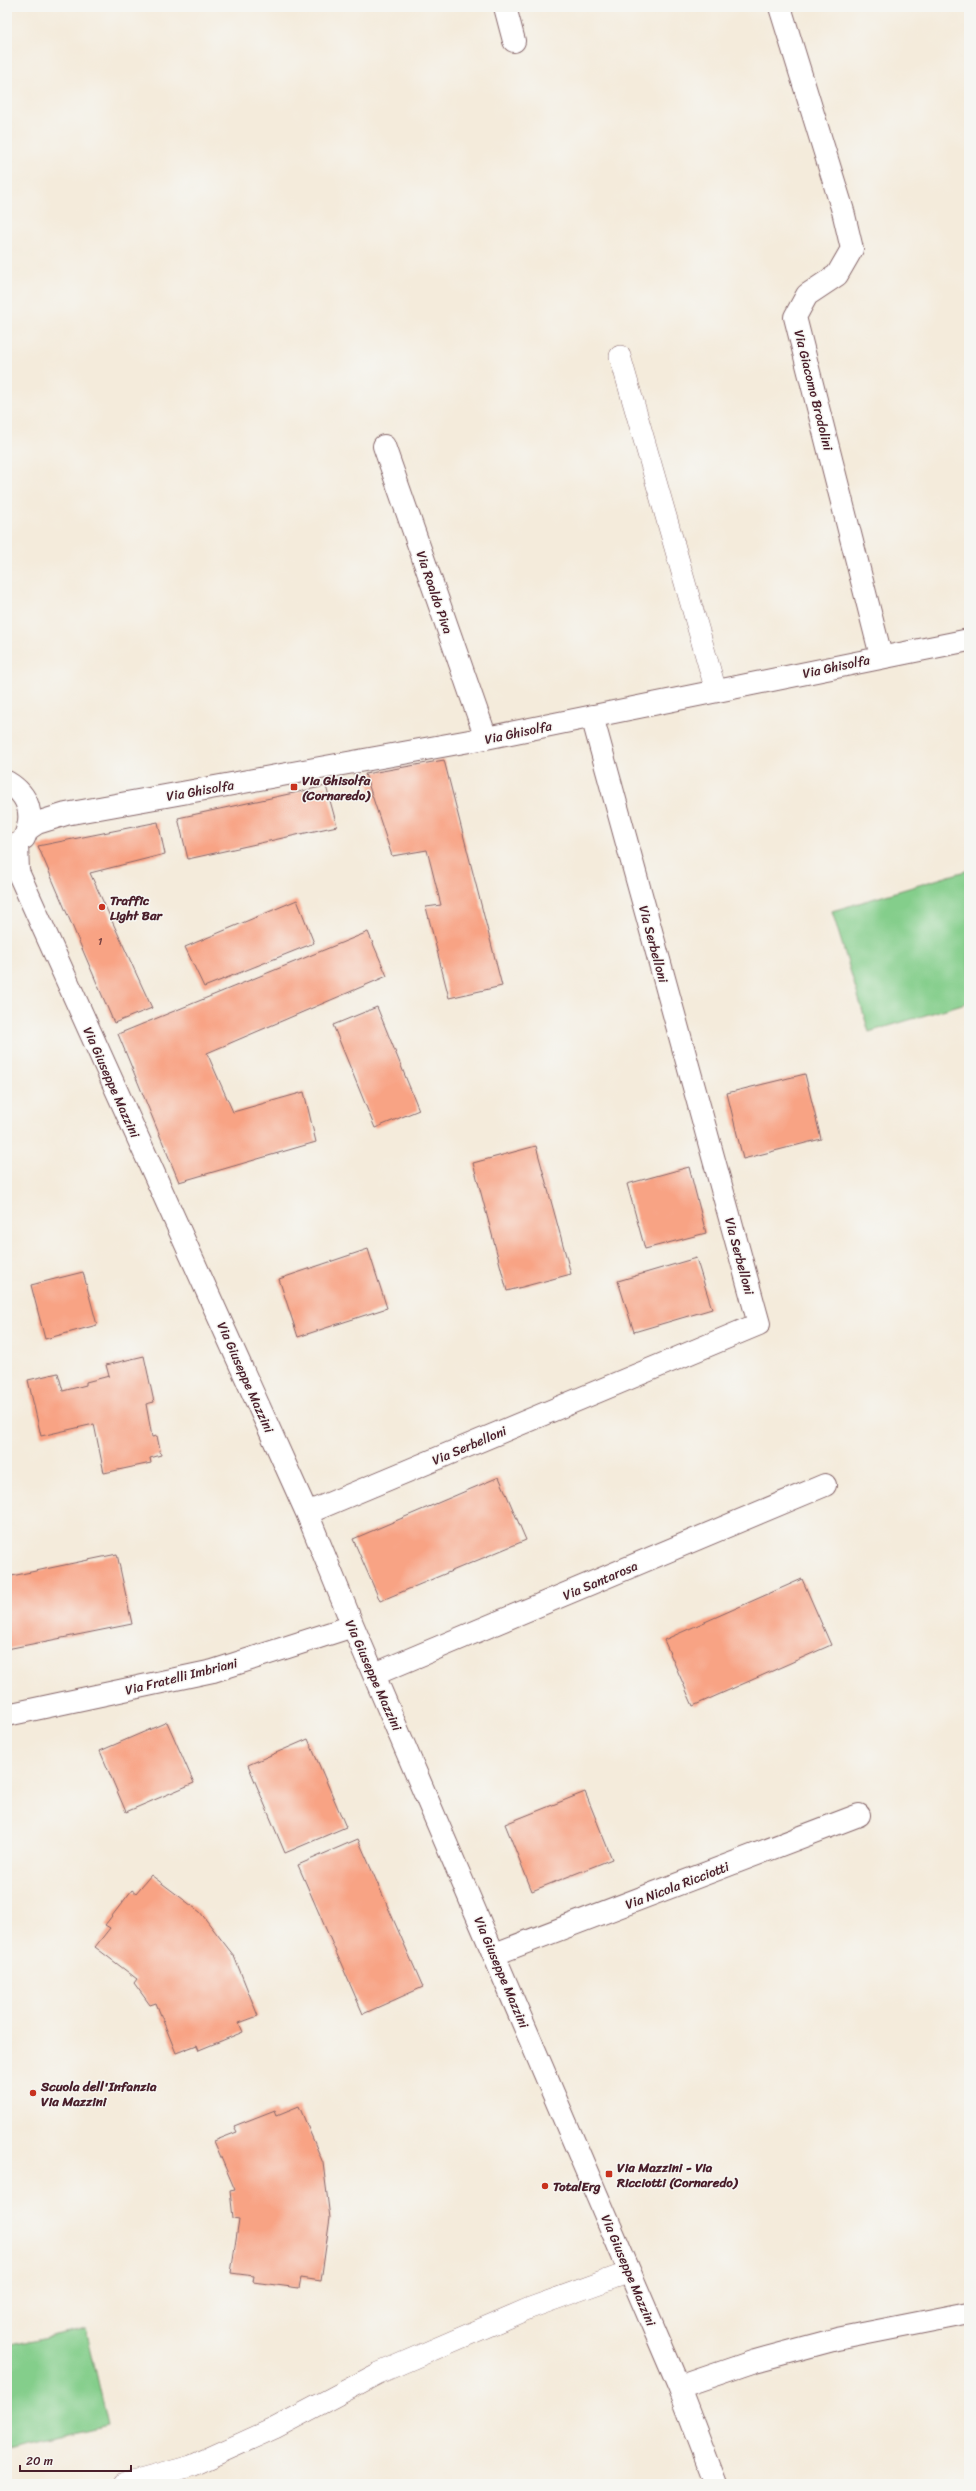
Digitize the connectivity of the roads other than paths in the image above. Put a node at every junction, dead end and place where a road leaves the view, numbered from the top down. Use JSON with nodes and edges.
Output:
{"nodes":[{"id":1,"x":505,"y":7,"type":"edge"},
{"id":2,"x":780,"y":7,"type":"edge"},
{"id":3,"x":514,"y":41,"type":"dead end"},
{"id":4,"x":620,"y":356,"type":"dead end"},
{"id":5,"x":384,"y":446,"type":"dead end"},
{"id":6,"x":969,"y":640,"type":"edge"},
{"id":7,"x":881,"y":656,"type":"junction"},
{"id":8,"x":716,"y":691,"type":"junction"},
{"id":9,"x":592,"y":716,"type":"junction"},
{"id":10,"x":486,"y":738,"type":"junction"},
{"id":11,"x":7,"y":782,"type":"edge"},
{"id":12,"x":18,"y":844,"type":"edge"},
{"id":13,"x":825,"y":1485,"type":"dead end"},
{"id":14,"x":307,"y":1513,"type":"junction"},
{"id":15,"x":352,"y":1626,"type":"junction"},
{"id":16,"x":375,"y":1674,"type":"junction"},
{"id":17,"x":7,"y":1716,"type":"edge"},
{"id":18,"x":859,"y":1816,"type":"dead end"},
{"id":19,"x":495,"y":1954,"type":"junction"},
{"id":20,"x":630,"y":2272,"type":"junction"},
{"id":21,"x":969,"y":2313,"type":"edge"},
{"id":22,"x":679,"y":2387,"type":"junction"},
{"id":23,"x":125,"y":2484,"type":"edge"},
{"id":24,"x":716,"y":2484,"type":"edge"}],
"edges":[{"from":1,"to":3,"type":"street"},
{"from":2,"to":7,"type":"street","name":"Via Giacomo Brodolini"},
{"from":4,"to":8,"type":"lane"},
{"from":5,"to":10,"type":"street","name":"Via Roaldo Piva"},
{"from":6,"to":7,"type":"street","name":"Via Ghisolfa"},
{"from":7,"to":8,"type":"street","name":"Via Ghisolfa"},
{"from":8,"to":9,"type":"street","name":"Via Ghisolfa"},
{"from":9,"to":10,"type":"street","name":"Via Ghisolfa"},
{"from":9,"to":14,"type":"street","name":"Via Serbelloni"},
{"from":10,"to":12,"type":"street","name":"Via Ghisolfa"},
{"from":11,"to":12,"type":"street","name":"Via Giuseppe Mazzini"},
{"from":12,"to":14,"type":"street","name":"Via Giuseppe Mazzini"},
{"from":13,"to":16,"type":"street","name":"Via Santarosa"},
{"from":14,"to":15,"type":"street","name":"Via Giuseppe Mazzini"},
{"from":15,"to":16,"type":"street","name":"Via Giuseppe Mazzini"},
{"from":15,"to":17,"type":"street","name":"Via Fratelli Imbriani"},
{"from":16,"to":19,"type":"street","name":"Via Giuseppe Mazzini"},
{"from":18,"to":19,"type":"street","name":"Via Nicola Ricciotti"},
{"from":19,"to":20,"type":"street","name":"Via Giuseppe Mazzini"},
{"from":20,"to":22,"type":"street","name":"Via Giuseppe Mazzini"},
{"from":20,"to":23,"type":"lane"},
{"from":21,"to":22,"type":"street"},
{"from":22,"to":24,"type":"street","name":"Via Giuseppe Mazzini"}]}
